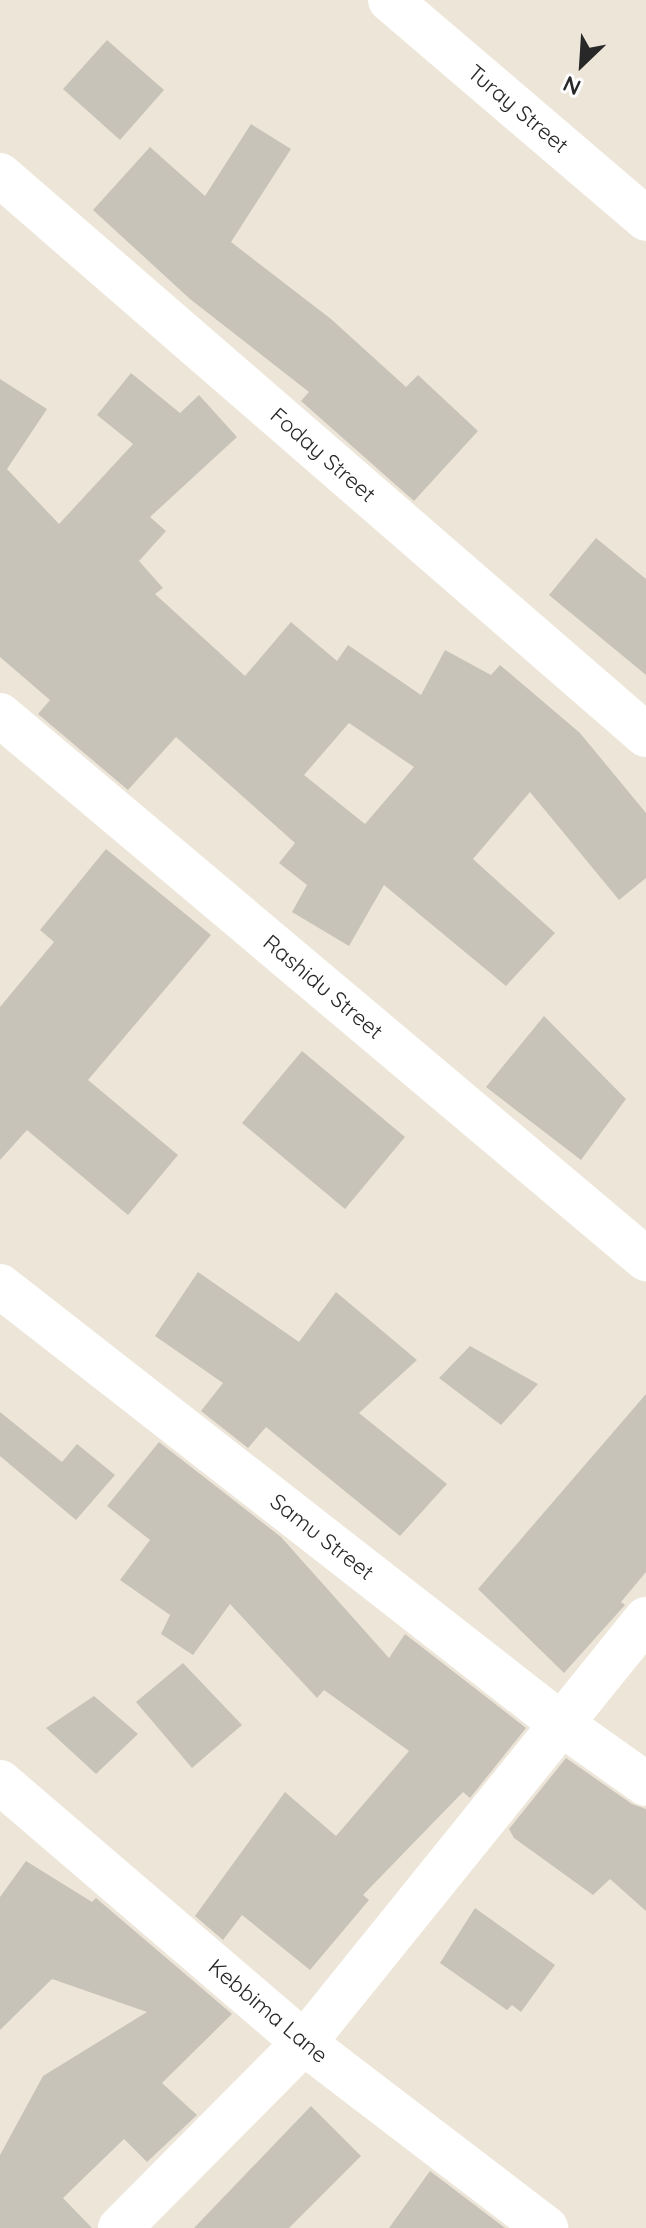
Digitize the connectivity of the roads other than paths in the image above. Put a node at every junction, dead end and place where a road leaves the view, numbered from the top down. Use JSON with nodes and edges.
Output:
{"nodes":[{"id":1,"x":390,"y":0,"type":"edge"},
{"id":2,"x":0,"y":175,"type":"edge"},
{"id":3,"x":646,"y":219,"type":"edge"},
{"id":4,"x":0,"y":715,"type":"edge"},
{"id":5,"x":646,"y":735,"type":"edge"},
{"id":6,"x":646,"y":1259,"type":"edge"},
{"id":7,"x":0,"y":1286,"type":"edge"},
{"id":8,"x":646,"y":1619,"type":"edge"},
{"id":9,"x":560,"y":1723,"type":"junction"},
{"id":10,"x":0,"y":1782,"type":"edge"},
{"id":11,"x":646,"y":1784,"type":"edge"},
{"id":12,"x":304,"y":2043,"type":"junction"},
{"id":13,"x":120,"y":2228,"type":"edge"},
{"id":14,"x":546,"y":2228,"type":"edge"}],
"edges":[{"from":1,"to":3,"type":"street","name":"Turay Street"},
{"from":2,"to":5,"type":"street","name":"Foday Street"},
{"from":4,"to":6,"type":"street","name":"Rashidu Street"},
{"from":7,"to":9,"type":"street","name":"Samu Street"},
{"from":8,"to":9,"type":"street"},
{"from":9,"to":11,"type":"street","name":"Samu Street"},
{"from":9,"to":12,"type":"street"},
{"from":10,"to":12,"type":"street","name":"Kebbima Lane"},
{"from":12,"to":13,"type":"street"},
{"from":12,"to":14,"type":"street","name":"Kebbima Lane"}]}
